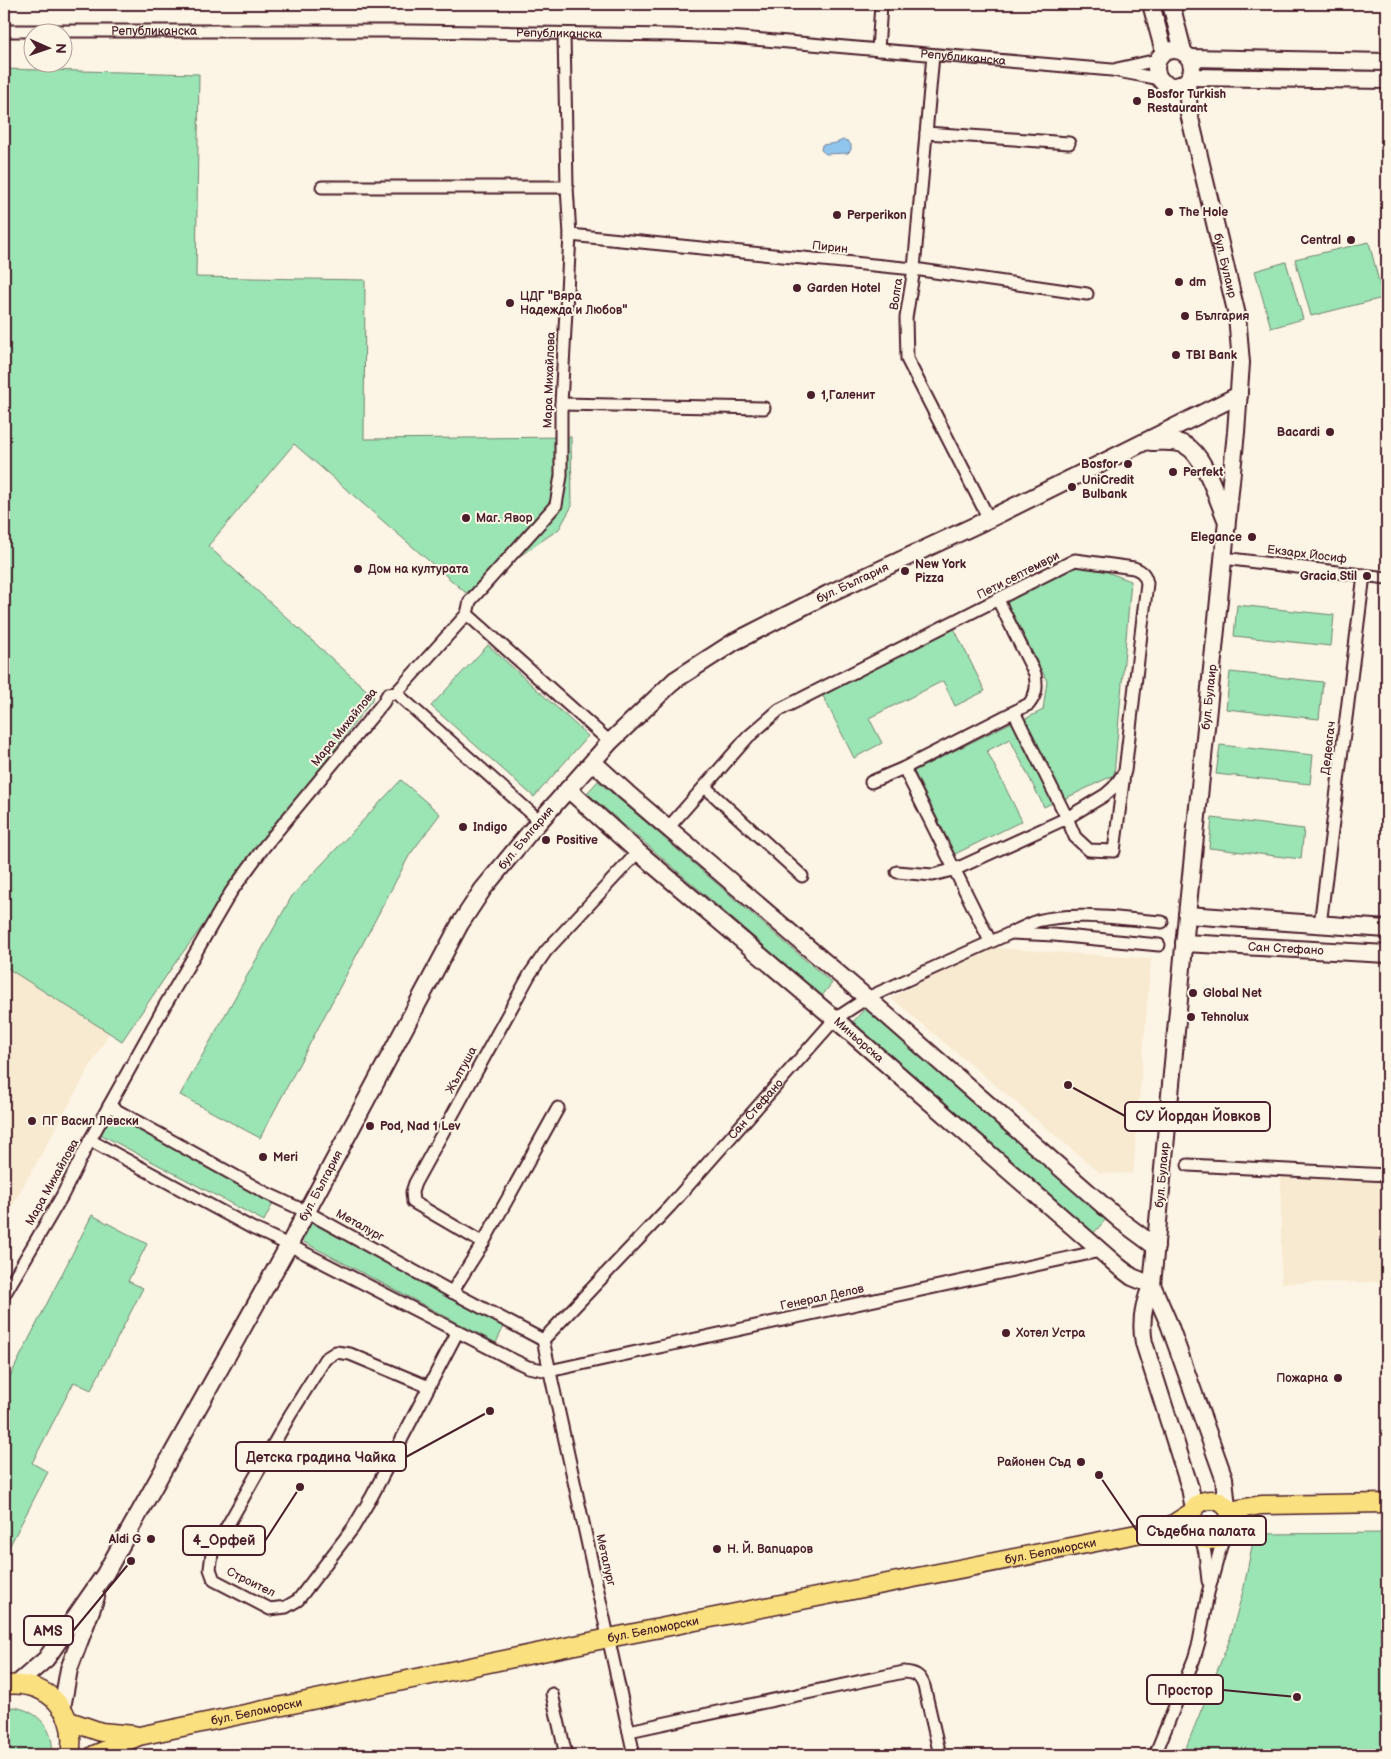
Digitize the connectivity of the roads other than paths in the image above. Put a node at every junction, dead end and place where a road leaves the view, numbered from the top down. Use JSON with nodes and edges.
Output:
{"nodes":[{"id":1,"x":881,"y":4,"type":"edge"},
{"id":2,"x":1151,"y":4,"type":"edge"},
{"id":3,"x":1171,"y":4,"type":"edge"},
{"id":4,"x":4,"y":31,"type":"edge"},
{"id":5,"x":564,"y":34,"type":"junction"},
{"id":6,"x":878,"y":50,"type":"junction"},
{"id":7,"x":933,"y":55,"type":"junction"},
{"id":8,"x":1187,"y":55,"type":"junction"},
{"id":9,"x":1160,"y":56,"type":"junction"},
{"id":10,"x":1387,"y":62,"type":"edge"},
{"id":11,"x":1112,"y":70,"type":"junction"},
{"id":12,"x":1387,"y":80,"type":"edge"},
{"id":13,"x":1177,"y":81,"type":"junction"},
{"id":14,"x":926,"y":132,"type":"junction"},
{"id":15,"x":1068,"y":143,"type":"dead end"},
{"id":16,"x":322,"y":187,"type":"dead end"},
{"id":17,"x":567,"y":187,"type":"junction"},
{"id":18,"x":570,"y":235,"type":"junction"},
{"id":19,"x":914,"y":269,"type":"junction"},
{"id":20,"x":1087,"y":294,"type":"dead end"},
{"id":21,"x":1239,"y":395,"type":"junction"},
{"id":22,"x":561,"y":404,"type":"junction"},
{"id":23,"x":764,"y":408,"type":"dead end"},
{"id":24,"x":1146,"y":442,"type":"junction"},
{"id":25,"x":989,"y":519,"type":"junction"},
{"id":26,"x":1227,"y":522,"type":"junction"},
{"id":27,"x":1223,"y":558,"type":"junction"},
{"id":28,"x":1364,"y":575,"type":"junction"},
{"id":29,"x":1387,"y":578,"type":"edge"},
{"id":30,"x":998,"y":600,"type":"junction"},
{"id":31,"x":467,"y":614,"type":"junction"},
{"id":32,"x":396,"y":693,"type":"junction"},
{"id":33,"x":1014,"y":712,"type":"junction"},
{"id":34,"x":610,"y":742,"type":"junction"},
{"id":35,"x":593,"y":762,"type":"junction"},
{"id":36,"x":904,"y":768,"type":"junction"},
{"id":37,"x":1125,"y":771,"type":"junction"},
{"id":38,"x":871,"y":782,"type":"dead end"},
{"id":39,"x":705,"y":787,"type":"junction"},
{"id":40,"x":568,"y":788,"type":"junction"},
{"id":41,"x":1067,"y":818,"type":"junction"},
{"id":42,"x":540,"y":821,"type":"junction"},
{"id":43,"x":668,"y":828,"type":"junction"},
{"id":44,"x":638,"y":852,"type":"junction"},
{"id":45,"x":956,"y":869,"type":"junction"},
{"id":46,"x":897,"y":872,"type":"dead end"},
{"id":47,"x":802,"y":876,"type":"dead end"},
{"id":48,"x":1187,"y":915,"type":"junction"},
{"id":49,"x":1162,"y":922,"type":"dead end"},
{"id":50,"x":1320,"y":925,"type":"junction"},
{"id":51,"x":1387,"y":929,"type":"edge"},
{"id":52,"x":1007,"y":933,"type":"junction"},
{"id":53,"x":990,"y":941,"type":"junction"},
{"id":54,"x":1184,"y":943,"type":"junction"},
{"id":55,"x":1159,"y":945,"type":"dead end"},
{"id":56,"x":1387,"y":954,"type":"edge"},
{"id":57,"x":867,"y":998,"type":"junction"},
{"id":58,"x":835,"y":1019,"type":"junction"},
{"id":59,"x":109,"y":1106,"type":"junction"},
{"id":60,"x":558,"y":1108,"type":"dead end"},
{"id":61,"x":90,"y":1140,"type":"junction"},
{"id":62,"x":1188,"y":1166,"type":"dead end"},
{"id":63,"x":1387,"y":1175,"type":"edge"},
{"id":64,"x":307,"y":1212,"type":"junction"},
{"id":65,"x":483,"y":1243,"type":"junction"},
{"id":66,"x":289,"y":1245,"type":"junction"},
{"id":67,"x":1156,"y":1247,"type":"junction"},
{"id":68,"x":1100,"y":1251,"type":"junction"},
{"id":69,"x":1152,"y":1285,"type":"junction"},
{"id":70,"x":452,"y":1292,"type":"junction"},
{"id":71,"x":4,"y":1295,"type":"edge"},
{"id":72,"x":458,"y":1331,"type":"junction"},
{"id":73,"x":543,"y":1340,"type":"junction"},
{"id":74,"x":549,"y":1371,"type":"junction"},
{"id":75,"x":429,"y":1387,"type":"junction"},
{"id":76,"x":1387,"y":1503,"type":"edge"},
{"id":77,"x":1193,"y":1510,"type":"junction"},
{"id":78,"x":1228,"y":1510,"type":"junction"},
{"id":79,"x":1167,"y":1528,"type":"junction"},
{"id":80,"x":1224,"y":1535,"type":"junction"},
{"id":81,"x":1199,"y":1536,"type":"junction"},
{"id":82,"x":105,"y":1574,"type":"junction"},
{"id":83,"x":1208,"y":1593,"type":"junction"},
{"id":84,"x":609,"y":1638,"type":"junction"},
{"id":85,"x":10,"y":1684,"type":"edge"},
{"id":86,"x":552,"y":1694,"type":"dead end"},
{"id":87,"x":66,"y":1715,"type":"junction"},
{"id":88,"x":629,"y":1731,"type":"junction"},
{"id":89,"x":140,"y":1736,"type":"junction"},
{"id":90,"x":70,"y":1755,"type":"edge"},
{"id":91,"x":94,"y":1755,"type":"edge"},
{"id":92,"x":566,"y":1755,"type":"edge"},
{"id":93,"x":634,"y":1755,"type":"edge"},
{"id":94,"x":940,"y":1755,"type":"edge"},
{"id":95,"x":1155,"y":1755,"type":"edge"}],
"edges":[{"from":1,"to":6,"type":"street"},
{"from":2,"to":9,"type":"main road"},
{"from":3,"to":8,"type":"main road"},
{"from":4,"to":5,"type":"street","name":"Републиканска"},
{"from":5,"to":6,"type":"street","name":"Републиканска"},
{"from":5,"to":17,"type":"street","name":"Мара Михайлова"},
{"from":6,"to":7,"type":"street","name":"Републиканска"},
{"from":7,"to":11,"type":"street","name":"Републиканска"},
{"from":7,"to":14,"type":"street","name":"Волга"},
{"from":8,"to":9,"type":"main road"},
{"from":8,"to":10,"type":"main road"},
{"from":8,"to":13,"type":"main road"},
{"from":9,"to":11,"type":"street","name":"Републиканска"},
{"from":9,"to":13,"type":"main road"},
{"from":11,"to":13,"type":"street","name":"Републиканска"},
{"from":12,"to":13,"type":"main road","name":"Републиканска"},
{"from":13,"to":21,"type":"main road","name":"бул. Булаир"},
{"from":14,"to":15,"type":"street"},
{"from":14,"to":19,"type":"street","name":"Волга"},
{"from":16,"to":17,"type":"street"},
{"from":17,"to":18,"type":"street","name":"Мара Михайлова"},
{"from":18,"to":19,"type":"street","name":"Пирин"},
{"from":18,"to":22,"type":"street","name":"Мара Михайлова"},
{"from":19,"to":20,"type":"street","name":"Пирин"},
{"from":19,"to":25,"type":"street","name":"Волга"},
{"from":21,"to":24,"type":"main road","name":"бул. България"},
{"from":21,"to":26,"type":"main road","name":"бул. Булаир"},
{"from":22,"to":23,"type":"street"},
{"from":22,"to":31,"type":"street","name":"Мара Михайлова"},
{"from":24,"to":25,"type":"main road","name":"бул. България"},
{"from":24,"to":26,"type":"main road"},
{"from":25,"to":34,"type":"main road","name":"бул. България"},
{"from":26,"to":27,"type":"main road","name":"бул. Булаир"},
{"from":27,"to":28,"type":"street","name":"Екзарх Йосиф"},
{"from":27,"to":48,"type":"main road","name":"бул. Булаир"},
{"from":28,"to":29,"type":"street","name":"Екзарх Йосиф"},
{"from":28,"to":50,"type":"street","name":"Дедеагач"},
{"from":30,"to":33,"type":"street"},
{"from":30,"to":37,"type":"street","name":"Пети септември"},
{"from":30,"to":39,"type":"street","name":"Пети септември"},
{"from":31,"to":32,"type":"street","name":"Мара Михайлова"},
{"from":31,"to":34,"type":"street"},
{"from":32,"to":42,"type":"street"},
{"from":32,"to":59,"type":"street","name":"Мара Михайлова"},
{"from":33,"to":36,"type":"street"},
{"from":33,"to":41,"type":"street"},
{"from":34,"to":35,"type":"main road","name":"бул. България"},
{"from":35,"to":40,"type":"main road","name":"бул. България"},
{"from":35,"to":43,"type":"main road"},
{"from":36,"to":38,"type":"street"},
{"from":36,"to":45,"type":"street"},
{"from":37,"to":41,"type":"street"},
{"from":37,"to":41,"type":"street"},
{"from":39,"to":43,"type":"street","name":"Пети септември"},
{"from":39,"to":47,"type":"street"},
{"from":40,"to":42,"type":"main road","name":"бул. България"},
{"from":40,"to":44,"type":"main road","name":"Миньорска"},
{"from":41,"to":45,"type":"street"},
{"from":42,"to":64,"type":"main road","name":"бул. България"},
{"from":43,"to":57,"type":"main road"},
{"from":44,"to":58,"type":"main road","name":"Миньорска"},
{"from":44,"to":65,"type":"street","name":"Жълтуша"},
{"from":45,"to":46,"type":"street"},
{"from":45,"to":53,"type":"street"},
{"from":48,"to":50,"type":"main road","name":"Сан Стефано"},
{"from":48,"to":54,"type":"main road","name":"бул. Булаир"},
{"from":49,"to":52,"type":"street","name":"Сан Стефано"},
{"from":50,"to":51,"type":"main road","name":"Сан Стефано"},
{"from":52,"to":53,"type":"street","name":"Сан Стефано"},
{"from":52,"to":55,"type":"street","name":"Сан Стефано"},
{"from":53,"to":57,"type":"street","name":"Сан Стефано"},
{"from":54,"to":56,"type":"main road","name":"Сан Стефано"},
{"from":54,"to":67,"type":"main road","name":"бул. Булаир"},
{"from":57,"to":58,"type":"street","name":"Сан Стефано"},
{"from":57,"to":67,"type":"main road"},
{"from":58,"to":68,"type":"main road","name":"Миньорска"},
{"from":58,"to":73,"type":"street","name":"Сан Стефано"},
{"from":59,"to":61,"type":"street","name":"Мара Михайлова"},
{"from":59,"to":64,"type":"street","name":"Металург"},
{"from":60,"to":65,"type":"street"},
{"from":61,"to":66,"type":"street"},
{"from":61,"to":71,"type":"street","name":"Мара Михайлова"},
{"from":62,"to":63,"type":"street"},
{"from":64,"to":66,"type":"main road","name":"бул. България"},
{"from":64,"to":70,"type":"street","name":"Металург"},
{"from":65,"to":70,"type":"street"},
{"from":66,"to":72,"type":"street"},
{"from":66,"to":82,"type":"main road","name":"бул. България"},
{"from":67,"to":69,"type":"main road","name":"бул. Булаир"},
{"from":68,"to":69,"type":"main road","name":"Миньорска"},
{"from":68,"to":74,"type":"street","name":"Генерал Делов"},
{"from":69,"to":77,"type":"main road","name":"бул. Булаир"},
{"from":69,"to":78,"type":"main road","name":"бул. Булаир"},
{"from":70,"to":73,"type":"street","name":"Металург"},
{"from":72,"to":74,"type":"street"},
{"from":72,"to":75,"type":"street","name":"Строител"},
{"from":73,"to":74,"type":"street","name":"Металург"},
{"from":74,"to":84,"type":"street","name":"Металург"},
{"from":75,"to":75,"type":"street","name":"Строител"},
{"from":76,"to":78,"type":"main road"},
{"from":77,"to":78,"type":"main road"},
{"from":77,"to":79,"type":"main road","name":"бул. Беломорски"},
{"from":77,"to":81,"type":"main road"},
{"from":78,"to":80,"type":"main road"},
{"from":79,"to":81,"type":"main road","name":"бул. Беломорски"},
{"from":79,"to":84,"type":"main road","name":"бул. Беломорски"},
{"from":80,"to":81,"type":"main road"},
{"from":80,"to":83,"type":"street"},
{"from":81,"to":83,"type":"street"},
{"from":82,"to":85,"type":"main road","name":"бул. България"},
{"from":82,"to":87,"type":"main road","name":"бул. България"},
{"from":83,"to":95,"type":"street"},
{"from":84,"to":88,"type":"street","name":"Металург"},
{"from":84,"to":89,"type":"main road","name":"бул. Беломорски"},
{"from":85,"to":87,"type":"main road"},
{"from":86,"to":92,"type":"street"},
{"from":87,"to":89,"type":"main road","name":"бул. Беломорски"},
{"from":87,"to":90,"type":"main road"},
{"from":88,"to":93,"type":"street","name":"Металург"},
{"from":88,"to":94,"type":"street"},
{"from":89,"to":91,"type":"main road","name":"бул. Беломорски"}]}
